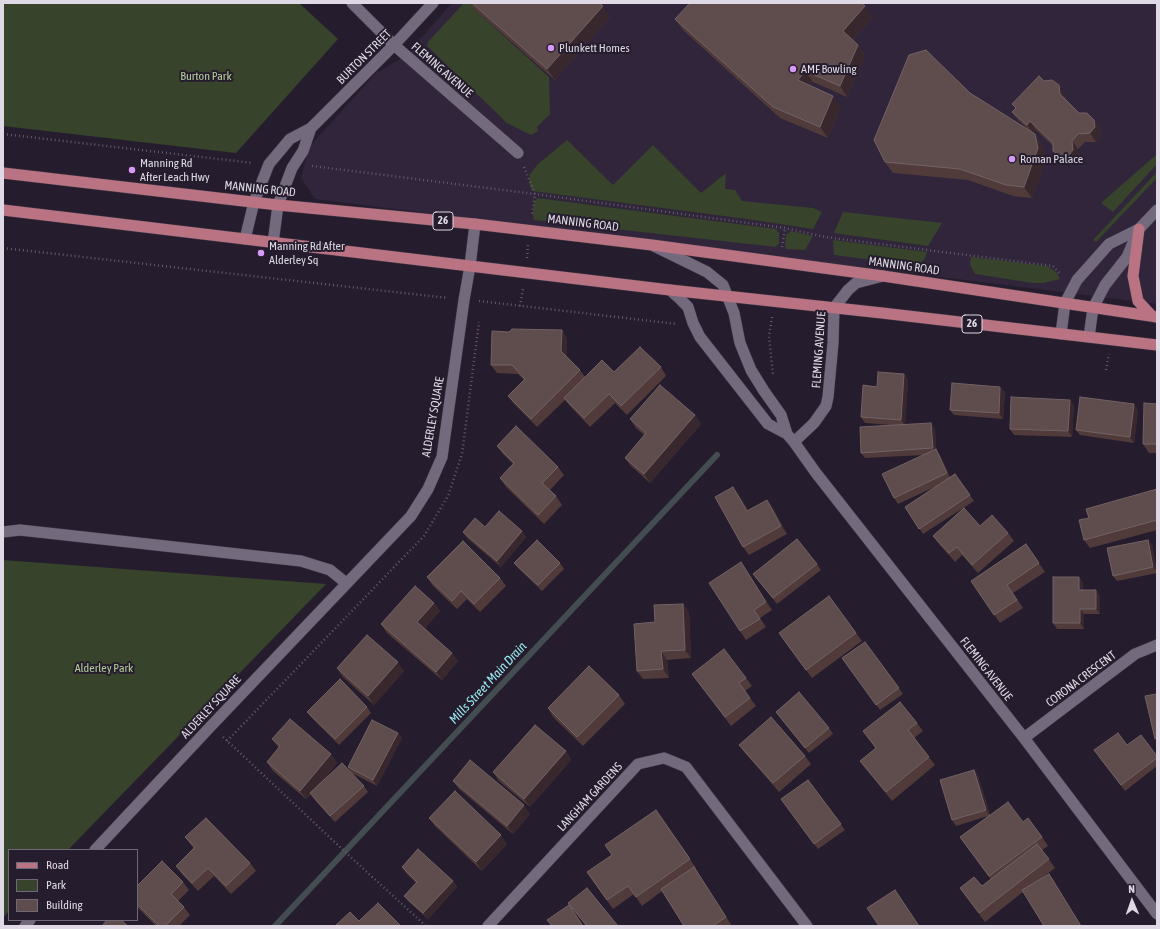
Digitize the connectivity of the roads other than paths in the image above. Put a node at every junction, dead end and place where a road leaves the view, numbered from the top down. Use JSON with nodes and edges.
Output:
{"nodes":[{"id":1,"x":352,"y":3,"type":"edge"},
{"id":2,"x":433,"y":3,"type":"edge"},
{"id":3,"x":394,"y":45,"type":"junction"},
{"id":4,"x":311,"y":128,"type":"junction"},
{"id":5,"x":518,"y":153,"type":"road end"},
{"id":6,"x":3,"y":173,"type":"edge"},
{"id":7,"x":254,"y":202,"type":"junction"},
{"id":8,"x":278,"y":205,"type":"junction"},
{"id":9,"x":3,"y":210,"type":"edge"},
{"id":10,"x":1157,"y":210,"type":"edge"},
{"id":11,"x":475,"y":224,"type":"junction"},
{"id":12,"x":1139,"y":229,"type":"junction"},
{"id":13,"x":245,"y":240,"type":"junction"},
{"id":14,"x":273,"y":243,"type":"junction"},
{"id":15,"x":652,"y":245,"type":"junction"},
{"id":16,"x":470,"y":266,"type":"junction"},
{"id":17,"x":883,"y":276,"type":"junction"},
{"id":18,"x":670,"y":290,"type":"junction"},
{"id":19,"x":728,"y":297,"type":"junction"},
{"id":20,"x":1065,"y":304,"type":"junction"},
{"id":21,"x":834,"y":308,"type":"junction"},
{"id":22,"x":1093,"y":308,"type":"junction"},
{"id":23,"x":1154,"y":317,"type":"edge"},
{"id":24,"x":1062,"y":334,"type":"junction"},
{"id":25,"x":1089,"y":337,"type":"junction"},
{"id":26,"x":1157,"y":345,"type":"edge"},
{"id":27,"x":790,"y":438,"type":"junction"},
{"id":28,"x":3,"y":532,"type":"edge"},
{"id":29,"x":346,"y":584,"type":"junction"},
{"id":30,"x":1157,"y":645,"type":"edge"},
{"id":31,"x":1024,"y":738,"type":"junction"},
{"id":32,"x":96,"y":849,"type":"edge"},
{"id":33,"x":1157,"y":914,"type":"edge"},
{"id":34,"x":488,"y":926,"type":"edge"},
{"id":35,"x":807,"y":926,"type":"edge"}],
"edges":[{"from":1,"to":3,"type":"street","name":"FLEMING AVENUE"},
{"from":2,"to":3,"type":"street","name":"BURTON STREET"},
{"from":3,"to":4,"type":"street","name":"BURTON STREET"},
{"from":3,"to":5,"type":"street","name":"FLEMING AVENUE"},
{"from":4,"to":7,"type":"street","name":"BURTON STREET"},
{"from":4,"to":8,"type":"street","name":"BURTON STREET"},
{"from":6,"to":7,"type":"main road","name":"MANNING ROAD","number":"26"},
{"from":7,"to":8,"type":"main road","name":"MANNING ROAD","number":"26"},
{"from":7,"to":13,"type":"street","name":"BURTON STREET"},
{"from":8,"to":11,"type":"main road","name":"MANNING ROAD","number":"26"},
{"from":8,"to":14,"type":"street","name":"BURTON STREET"},
{"from":9,"to":13,"type":"main road","number":"26"},
{"from":10,"to":12,"type":"street"},
{"from":11,"to":15,"type":"main road","name":"MANNING ROAD","number":"26"},
{"from":11,"to":16,"type":"street","name":"ALDERLEY SQUARE"},
{"from":12,"to":20,"type":"street"},
{"from":12,"to":22,"type":"street"},
{"from":12,"to":23,"type":"main road"},
{"from":13,"to":14,"type":"main road","number":"26"},
{"from":14,"to":16,"type":"main road","number":"26"},
{"from":15,"to":17,"type":"main road","name":"MANNING ROAD","number":"26"},
{"from":15,"to":19,"type":"street","name":"FLEMING AVENUE"},
{"from":16,"to":18,"type":"main road","number":"26"},
{"from":16,"to":29,"type":"street","name":"ALDERLEY SQUARE"},
{"from":17,"to":20,"type":"main road","name":"MANNING ROAD","number":"26"},
{"from":17,"to":21,"type":"street","name":"FLEMING AVENUE"},
{"from":18,"to":19,"type":"main road","number":"26"},
{"from":18,"to":27,"type":"street","name":"FLEMING AVENUE"},
{"from":19,"to":21,"type":"main road","number":"26"},
{"from":19,"to":27,"type":"street","name":"FLEMING AVENUE"},
{"from":20,"to":22,"type":"main road","name":"MANNING ROAD","number":"26"},
{"from":20,"to":24,"type":"street"},
{"from":21,"to":24,"type":"main road","number":"26"},
{"from":21,"to":27,"type":"street","name":"FLEMING AVENUE"},
{"from":22,"to":23,"type":"main road","name":"MANNING ROAD","number":"26"},
{"from":22,"to":25,"type":"street"},
{"from":24,"to":25,"type":"main road","number":"26"},
{"from":25,"to":26,"type":"main road","number":"26"},
{"from":27,"to":31,"type":"street","name":"FLEMING AVENUE"},
{"from":28,"to":29,"type":"street"},
{"from":29,"to":32,"type":"street","name":"ALDERLEY SQUARE"},
{"from":30,"to":31,"type":"street","name":"CORONA CRESCENT"},
{"from":31,"to":33,"type":"street","name":"FLEMING AVENUE"},
{"from":34,"to":35,"type":"street","name":"LANGHAM GARDENS"}]}
